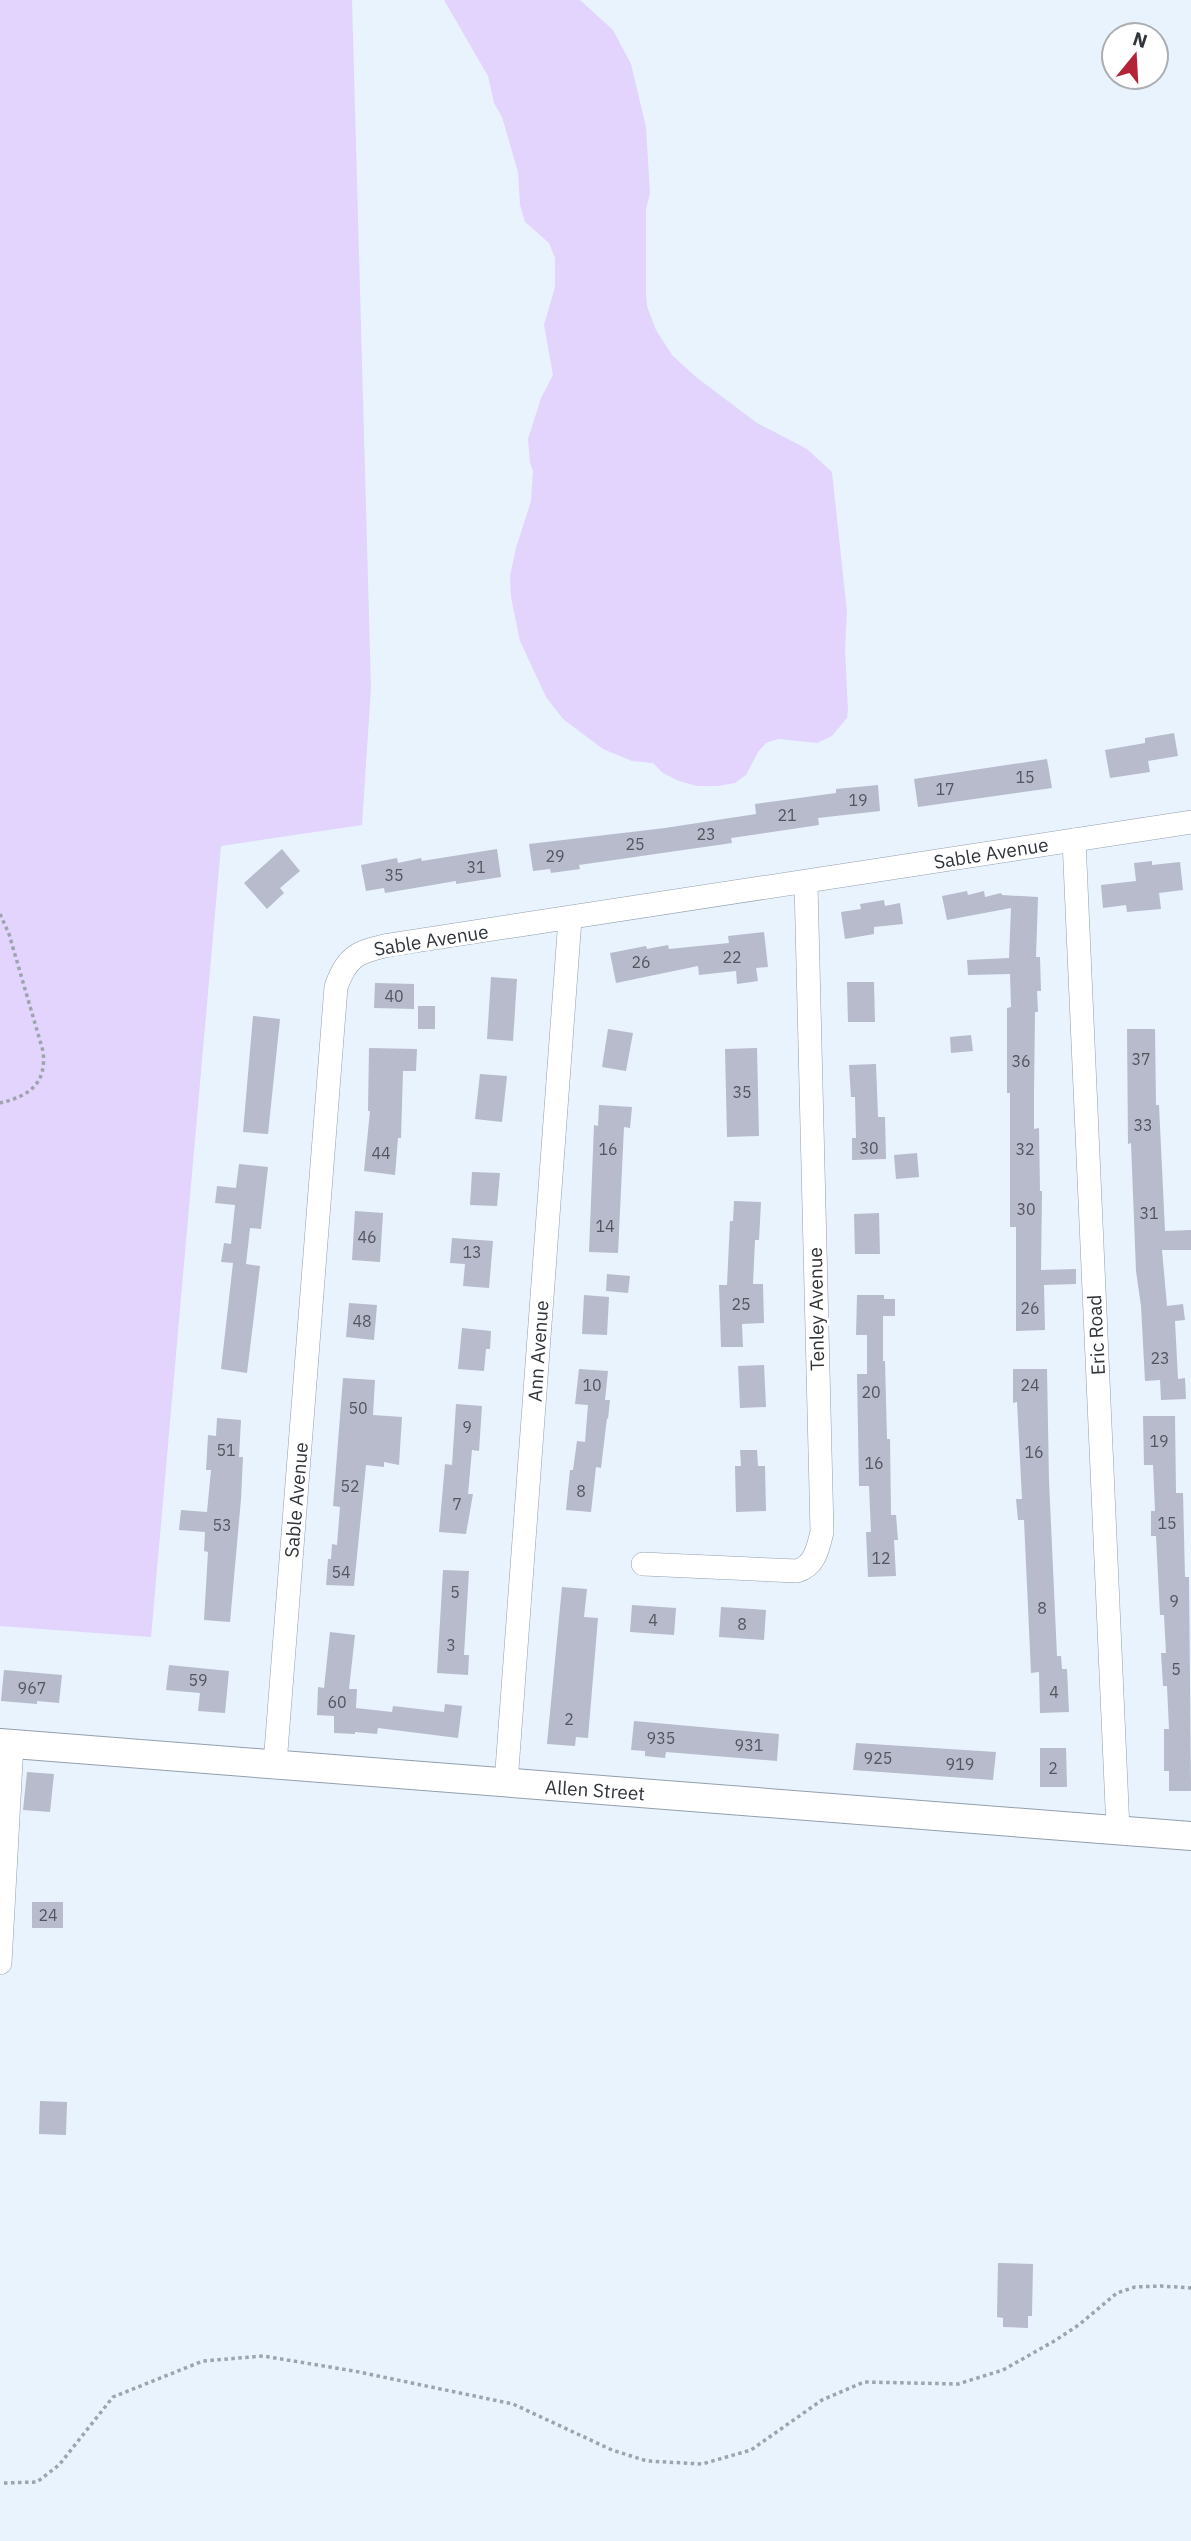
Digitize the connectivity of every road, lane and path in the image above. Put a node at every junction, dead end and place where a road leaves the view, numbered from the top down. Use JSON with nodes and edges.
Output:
{"nodes":[{"id":1,"x":1191,"y":822,"type":"edge"},
{"id":2,"x":1074,"y":840,"type":"junction"},
{"id":3,"x":806,"y":883,"type":"junction"},
{"id":4,"x":0,"y":914,"type":"edge"},
{"id":5,"x":570,"y":919,"type":"junction"},
{"id":6,"x":0,"y":1102,"type":"edge"},
{"id":7,"x":643,"y":1564,"type":"dead end"},
{"id":8,"x":6,"y":1743,"type":"edge"},
{"id":9,"x":275,"y":1764,"type":"junction"},
{"id":10,"x":506,"y":1783,"type":"junction"},
{"id":11,"x":1118,"y":1830,"type":"junction"},
{"id":12,"x":1191,"y":1836,"type":"edge"},
{"id":13,"x":0,"y":1963,"type":"edge"},
{"id":14,"x":1191,"y":2288,"type":"edge"},
{"id":15,"x":4,"y":2483,"type":"dead end"}],
"edges":[{"from":1,"to":2,"type":"street","name":"Sable Avenue"},
{"from":2,"to":3,"type":"street","name":"Sable Avenue"},
{"from":2,"to":11,"type":"street","name":"Eric Road"},
{"from":3,"to":5,"type":"street","name":"Sable Avenue"},
{"from":3,"to":7,"type":"street","name":"Tenley Avenue"},
{"from":4,"to":6,"type":"path"},
{"from":5,"to":9,"type":"street","name":"Sable Avenue"},
{"from":5,"to":10,"type":"street","name":"Ann Avenue"},
{"from":8,"to":9,"type":"street","name":"Allen Street"},
{"from":8,"to":13,"type":"street"},
{"from":9,"to":10,"type":"street","name":"Allen Street"},
{"from":10,"to":11,"type":"street","name":"Allen Street"},
{"from":11,"to":12,"type":"street","name":"Allen Street"},
{"from":14,"to":15,"type":"path"}]}
